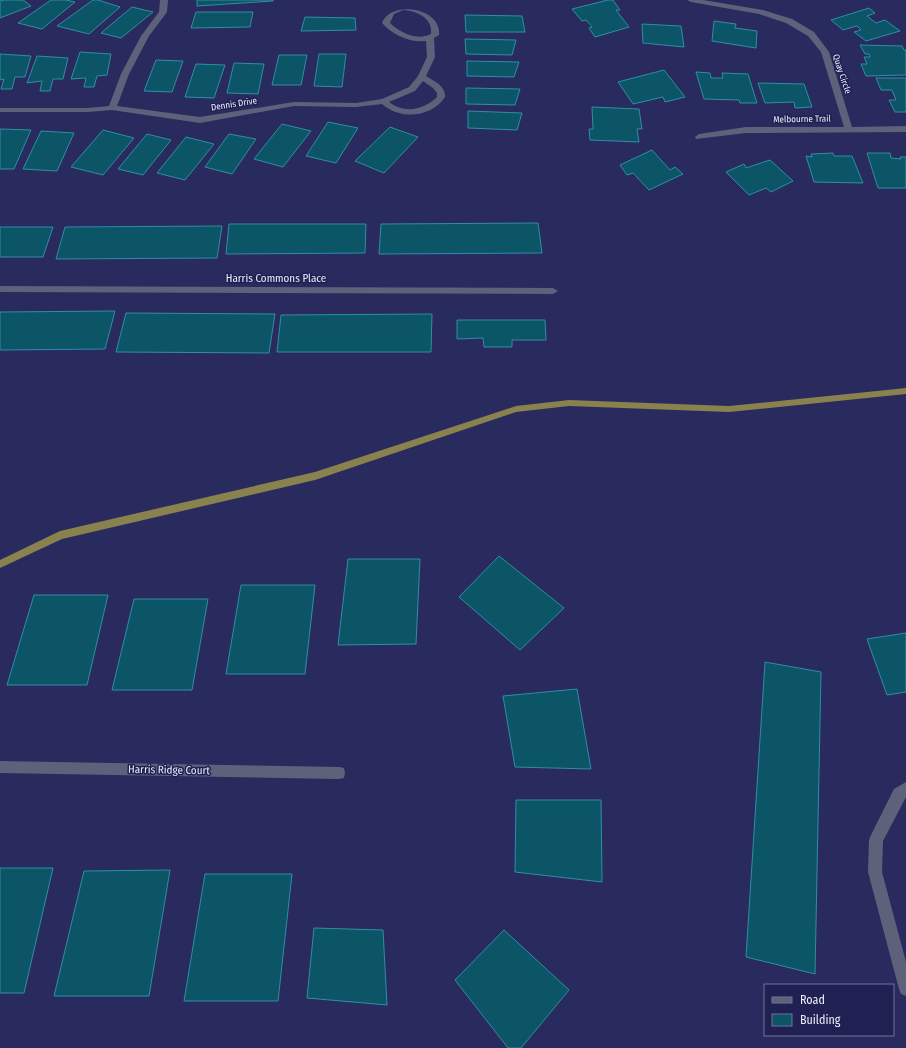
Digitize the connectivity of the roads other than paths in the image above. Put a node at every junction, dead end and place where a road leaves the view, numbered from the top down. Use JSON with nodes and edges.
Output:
{"nodes":[{"id":1,"x":164,"y":0,"type":"edge"},
{"id":2,"x":691,"y":0,"type":"edge"},
{"id":3,"x":430,"y":38,"type":"junction"},
{"id":4,"x":422,"y":77,"type":"junction"},
{"id":5,"x":384,"y":102,"type":"junction"},
{"id":6,"x":112,"y":108,"type":"junction"},
{"id":7,"x":0,"y":110,"type":"edge"},
{"id":8,"x":849,"y":129,"type":"junction"},
{"id":9,"x":906,"y":129,"type":"edge"},
{"id":10,"x":699,"y":137,"type":"dead end"},
{"id":11,"x":0,"y":289,"type":"edge"},
{"id":12,"x":553,"y":291,"type":"dead end"},
{"id":13,"x":0,"y":767,"type":"edge"},
{"id":14,"x":339,"y":773,"type":"dead end"},
{"id":15,"x":906,"y":788,"type":"edge"},
{"id":16,"x":906,"y":989,"type":"edge"}],
"edges":[{"from":1,"to":6,"type":"street"},
{"from":2,"to":8,"type":"street","name":"Quay Circle"},
{"from":3,"to":3,"type":"street","name":"Dennis Drive"},
{"from":3,"to":4,"type":"street","name":"Dennis Drive"},
{"from":4,"to":5,"type":"street","name":"Dennis Drive"},
{"from":4,"to":5,"type":"street"},
{"from":5,"to":6,"type":"street","name":"Dennis Drive"},
{"from":6,"to":7,"type":"street","name":"Dennis Drive"},
{"from":8,"to":9,"type":"street","name":"Melbourne Trail"},
{"from":8,"to":10,"type":"street","name":"Melbourne Trail"},
{"from":11,"to":12,"type":"street","name":"Harris Commons Place"},
{"from":13,"to":14,"type":"street","name":"Harris Ridge Court"},
{"from":15,"to":16,"type":"street"}]}
